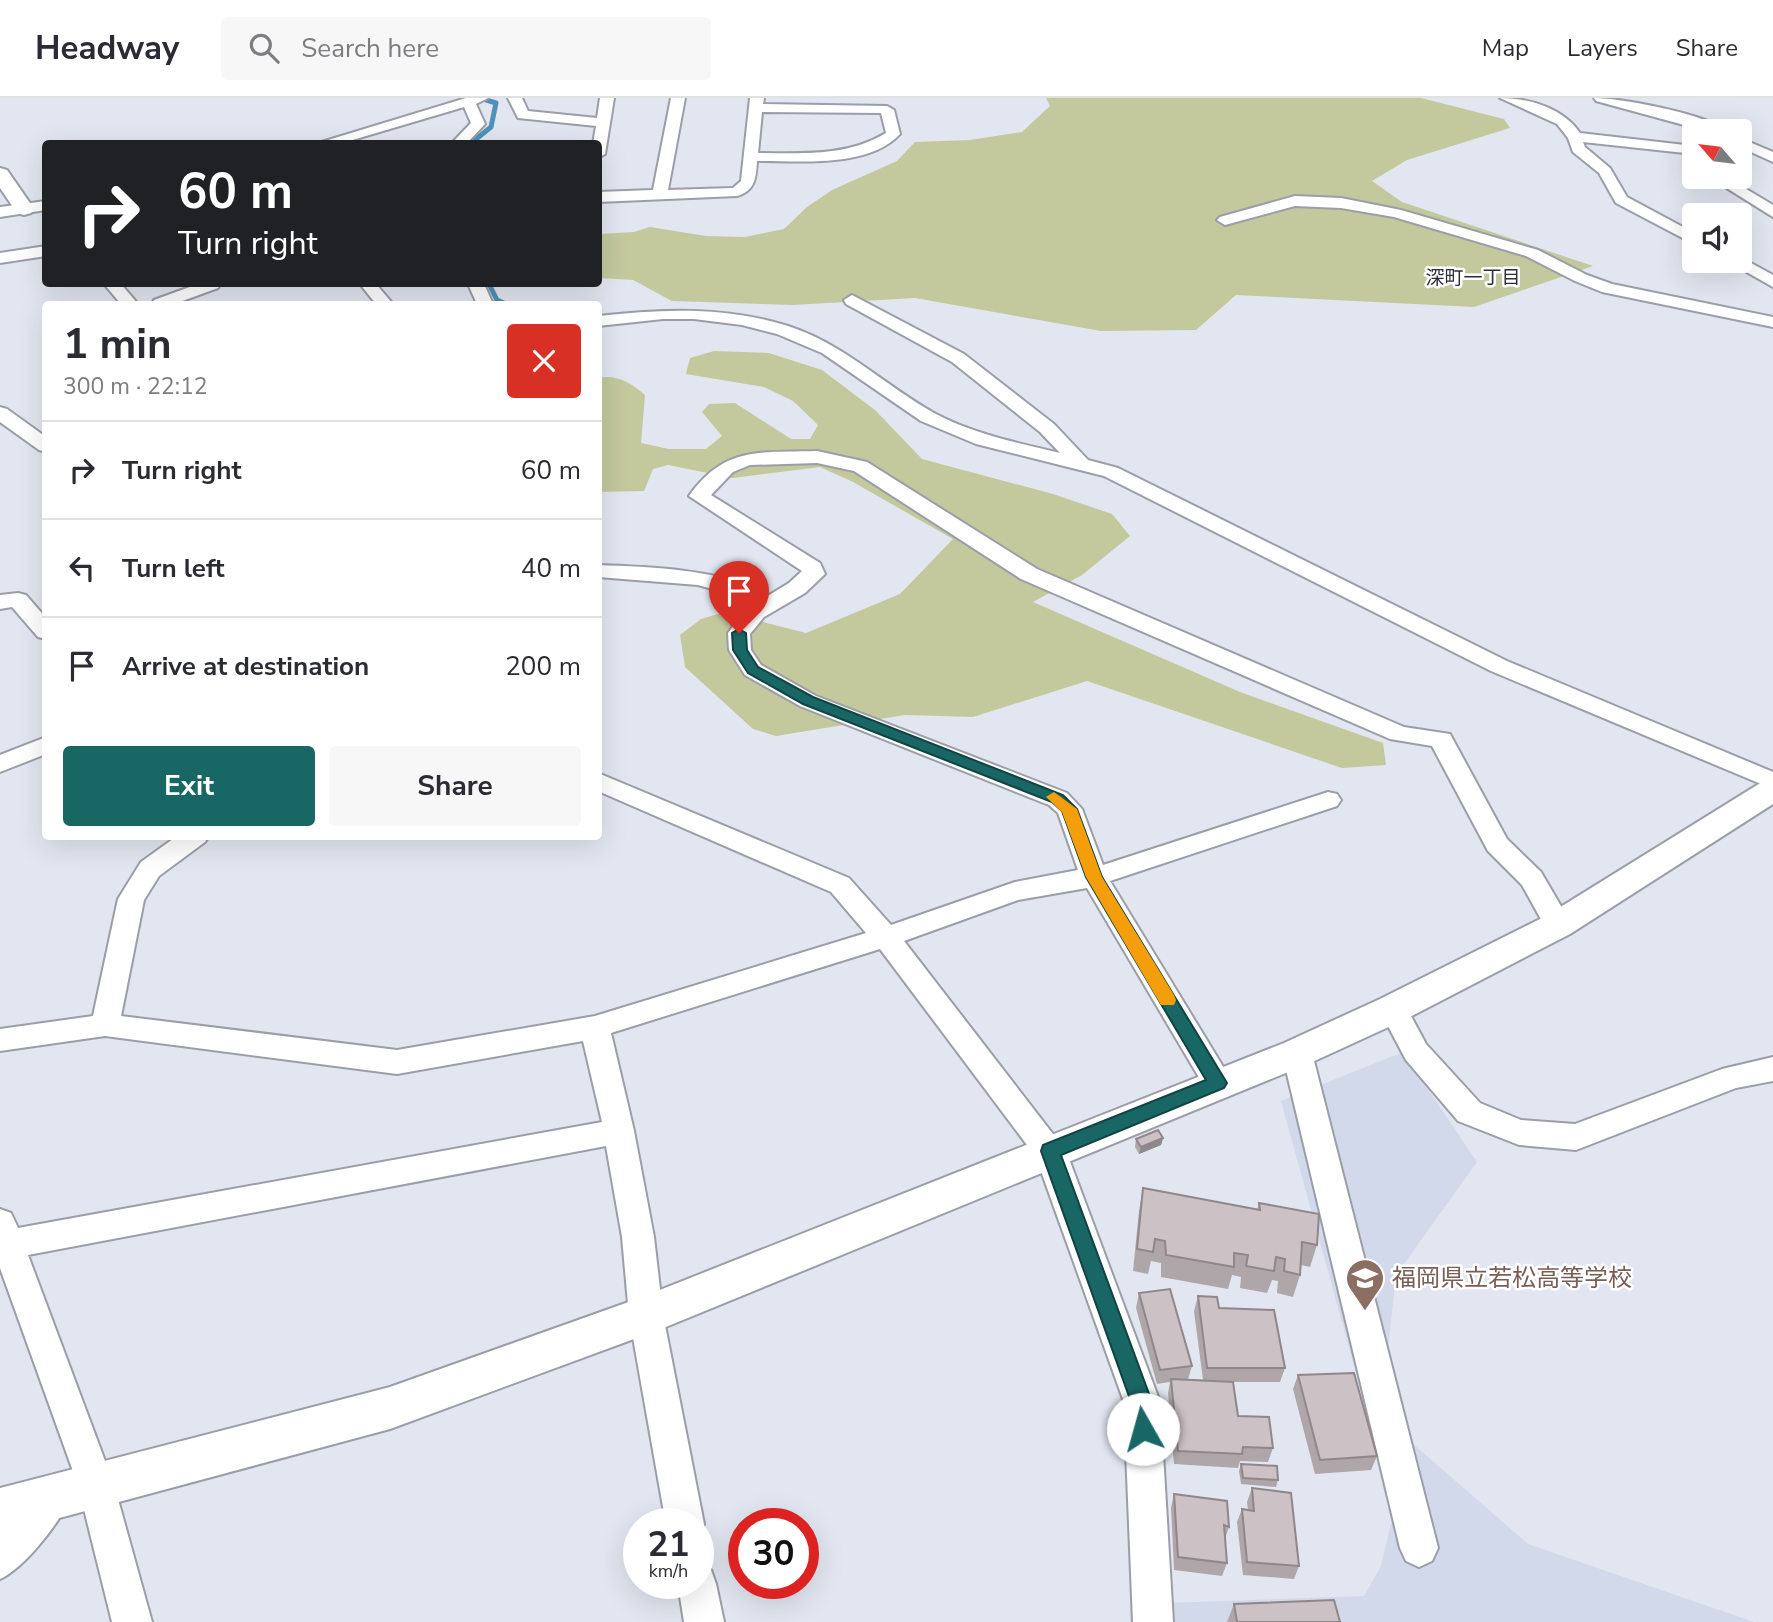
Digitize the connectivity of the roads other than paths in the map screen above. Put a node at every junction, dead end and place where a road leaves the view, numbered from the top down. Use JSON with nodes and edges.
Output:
{"nodes":[{"id":1,"x":443,"y":98,"type":"edge"},
{"id":2,"x":515,"y":98,"type":"edge"},
{"id":3,"x":607,"y":98,"type":"edge"},
{"id":4,"x":678,"y":98,"type":"edge"},
{"id":5,"x":1507,"y":98,"type":"edge"},
{"id":6,"x":1601,"y":98,"type":"edge"},
{"id":7,"x":1665,"y":99,"type":"edge"},
{"id":8,"x":475,"y":101,"type":"edge"},
{"id":9,"x":757,"y":103,"type":"edge"},
{"id":10,"x":1692,"y":111,"type":"junction"},
{"id":11,"x":1703,"y":119,"type":"edge"},
{"id":12,"x":603,"y":123,"type":"junction"},
{"id":13,"x":1577,"y":137,"type":"junction"},
{"id":14,"x":335,"y":140,"type":"edge"},
{"id":15,"x":462,"y":140,"type":"edge"},
{"id":16,"x":600,"y":140,"type":"edge"},
{"id":17,"x":1752,"y":147,"type":"edge"},
{"id":18,"x":1682,"y":149,"type":"edge"},
{"id":19,"x":1769,"y":155,"type":"edge"},
{"id":20,"x":751,"y":157,"type":"junction"},
{"id":21,"x":0,"y":174,"type":"edge"},
{"id":22,"x":1736,"y":189,"type":"edge"},
{"id":23,"x":660,"y":195,"type":"junction"},
{"id":24,"x":602,"y":197,"type":"edge"},
{"id":25,"x":42,"y":206,"type":"edge"},
{"id":26,"x":24,"y":209,"type":"junction"},
{"id":27,"x":0,"y":212,"type":"edge"},
{"id":28,"x":1773,"y":212,"type":"edge"},
{"id":29,"x":1226,"y":220,"type":"dead end"},
{"id":30,"x":1682,"y":233,"type":"edge"},
{"id":31,"x":42,"y":252,"type":"edge"},
{"id":32,"x":0,"y":258,"type":"edge"},
{"id":33,"x":1752,"y":270,"type":"edge"},
{"id":34,"x":1773,"y":282,"type":"edge"},
{"id":35,"x":115,"y":287,"type":"edge"},
{"id":36,"x":204,"y":287,"type":"edge"},
{"id":37,"x":371,"y":287,"type":"edge"},
{"id":38,"x":852,"y":300,"type":"dead end"},
{"id":39,"x":127,"y":301,"type":"edge"},
{"id":40,"x":168,"y":301,"type":"edge"},
{"id":41,"x":382,"y":301,"type":"edge"},
{"id":42,"x":602,"y":321,"type":"edge"},
{"id":43,"x":1773,"y":322,"type":"edge"},
{"id":44,"x":0,"y":413,"type":"edge"},
{"id":45,"x":42,"y":443,"type":"edge"},
{"id":46,"x":1080,"y":463,"type":"junction"},
{"id":47,"x":602,"y":571,"type":"edge"},
{"id":48,"x":0,"y":601,"type":"edge"},
{"id":49,"x":38,"y":610,"type":"edge"},
{"id":50,"x":756,"y":611,"type":"junction"},
{"id":51,"x":42,"y":747,"type":"edge"},
{"id":52,"x":0,"y":764,"type":"edge"},
{"id":53,"x":1773,"y":781,"type":"edge"},
{"id":54,"x":602,"y":783,"type":"edge"},
{"id":55,"x":1773,"y":789,"type":"edge"},
{"id":56,"x":1328,"y":800,"type":"dead end"},
{"id":57,"x":190,"y":840,"type":"edge"},
{"id":58,"x":1094,"y":877,"type":"junction"},
{"id":59,"x":1558,"y":925,"type":"junction"},
{"id":60,"x":886,"y":937,"type":"junction"},
{"id":61,"x":1393,"y":1009,"type":"junction"},
{"id":62,"x":105,"y":1025,"type":"junction"},
{"id":63,"x":595,"y":1027,"type":"junction"},
{"id":64,"x":0,"y":1040,"type":"edge"},
{"id":65,"x":1297,"y":1053,"type":"junction"},
{"id":66,"x":1773,"y":1069,"type":"edge"},
{"id":67,"x":1218,"y":1083,"type":"junction"},
{"id":68,"x":619,"y":1131,"type":"junction"},
{"id":69,"x":1050,"y":1151,"type":"junction"},
{"id":70,"x":3,"y":1238,"type":"edge"},
{"id":71,"x":646,"y":1315,"type":"junction"},
{"id":72,"x":96,"y":1485,"type":"junction"},
{"id":73,"x":50,"y":1500,"type":"junction"},
{"id":74,"x":682,"y":1508,"type":"edge"},
{"id":75,"x":0,"y":1511,"type":"edge"},
{"id":76,"x":1419,"y":1548,"type":"dead end"},
{"id":77,"x":0,"y":1560,"type":"edge"},
{"id":78,"x":699,"y":1599,"type":"edge"},
{"id":79,"x":132,"y":1622,"type":"edge"},
{"id":80,"x":704,"y":1622,"type":"edge"},
{"id":81,"x":1153,"y":1622,"type":"edge"}],
"edges":[{"from":1,"to":8,"type":"street"},
{"from":2,"to":12,"type":"street"},
{"from":3,"to":12,"type":"street"},
{"from":4,"to":23,"type":"street"},
{"from":5,"to":13,"type":"street"},
{"from":6,"to":10,"type":"street"},
{"from":7,"to":10,"type":"street"},
{"from":8,"to":14,"type":"street"},
{"from":8,"to":15,"type":"street"},
{"from":9,"to":20,"type":"street"},
{"from":9,"to":20,"type":"street"},
{"from":10,"to":11,"type":"street"},
{"from":12,"to":16,"type":"street"},
{"from":13,"to":18,"type":"street"},
{"from":13,"to":30,"type":"street"},
{"from":17,"to":19,"type":"street"},
{"from":20,"to":23,"type":"street"},
{"from":21,"to":26,"type":"street"},
{"from":22,"to":28,"type":"street"},
{"from":23,"to":24,"type":"street"},
{"from":25,"to":26,"type":"street"},
{"from":26,"to":27,"type":"street"},
{"from":29,"to":43,"type":"street"},
{"from":31,"to":32,"type":"street"},
{"from":33,"to":34,"type":"street"},
{"from":35,"to":39,"type":"street"},
{"from":36,"to":40,"type":"street"},
{"from":37,"to":41,"type":"street"},
{"from":38,"to":46,"type":"street"},
{"from":42,"to":46,"type":"street"},
{"from":44,"to":45,"type":"street"},
{"from":46,"to":53,"type":"street"},
{"from":47,"to":50,"type":"street"},
{"from":48,"to":49,"type":"street"},
{"from":50,"to":58,"type":"street"},
{"from":50,"to":59,"type":"street"},
{"from":51,"to":52,"type":"street"},
{"from":54,"to":60,"type":"street"},
{"from":55,"to":59,"type":"street"},
{"from":56,"to":58,"type":"street"},
{"from":57,"to":62,"type":"street"},
{"from":58,"to":60,"type":"street"},
{"from":58,"to":67,"type":"street"},
{"from":59,"to":61,"type":"street"},
{"from":60,"to":63,"type":"street"},
{"from":60,"to":69,"type":"street"},
{"from":61,"to":65,"type":"street"},
{"from":61,"to":66,"type":"street"},
{"from":62,"to":63,"type":"street"},
{"from":62,"to":64,"type":"street"},
{"from":63,"to":68,"type":"street"},
{"from":65,"to":67,"type":"street"},
{"from":65,"to":76,"type":"street"},
{"from":67,"to":69,"type":"street"},
{"from":68,"to":70,"type":"street"},
{"from":68,"to":71,"type":"street"},
{"from":69,"to":71,"type":"street"},
{"from":69,"to":81,"type":"street"},
{"from":70,"to":72,"type":"street"},
{"from":71,"to":72,"type":"street"},
{"from":71,"to":74,"type":"street"},
{"from":72,"to":73,"type":"street"},
{"from":72,"to":79,"type":"street"},
{"from":73,"to":75,"type":"street"},
{"from":73,"to":77,"type":"street"},
{"from":78,"to":80,"type":"street"}]}
